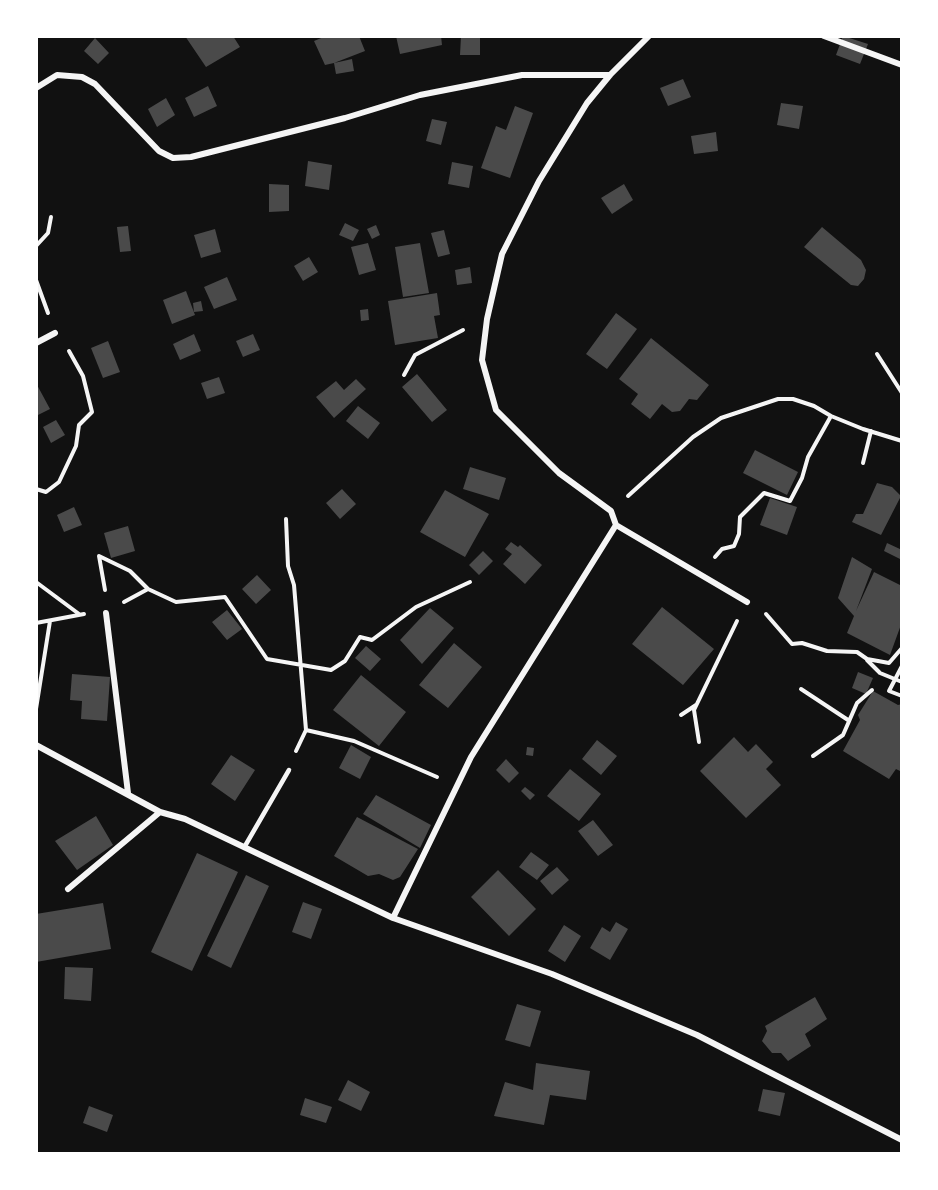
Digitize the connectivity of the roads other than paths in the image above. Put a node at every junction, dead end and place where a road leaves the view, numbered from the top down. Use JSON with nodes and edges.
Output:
{"nodes":[{"id":1,"x":649,"y":36,"type":"edge"},
{"id":2,"x":824,"y":36,"type":"edge"},
{"id":3,"x":902,"y":65,"type":"edge"},
{"id":4,"x":610,"y":75,"type":"junction"},
{"id":5,"x":36,"y":88,"type":"edge"},
{"id":6,"x":55,"y":333,"type":"road end"},
{"id":7,"x":36,"y":343,"type":"edge"},
{"id":8,"x":616,"y":525,"type":"junction"},
{"id":9,"x":747,"y":602,"type":"road end"},
{"id":10,"x":106,"y":613,"type":"road end"},
{"id":11,"x":36,"y":745,"type":"edge"},
{"id":12,"x":289,"y":770,"type":"road end"},
{"id":13,"x":128,"y":793,"type":"junction"},
{"id":14,"x":160,"y":812,"type":"junction"},
{"id":15,"x":245,"y":846,"type":"junction"},
{"id":16,"x":68,"y":889,"type":"dead end"},
{"id":17,"x":393,"y":918,"type":"junction"},
{"id":18,"x":902,"y":1140,"type":"edge"}],
"edges":[{"from":1,"to":4,"type":"street"},
{"from":2,"to":3,"type":"street"},
{"from":4,"to":5,"type":"street"},
{"from":4,"to":8,"type":"street"},
{"from":6,"to":7,"type":"street"},
{"from":8,"to":9,"type":"street"},
{"from":8,"to":17,"type":"street"},
{"from":10,"to":13,"type":"street"},
{"from":11,"to":13,"type":"street"},
{"from":12,"to":15,"type":"lane"},
{"from":13,"to":14,"type":"street"},
{"from":14,"to":15,"type":"street"},
{"from":14,"to":16,"type":"street"},
{"from":15,"to":17,"type":"street"},
{"from":17,"to":18,"type":"street"}]}
